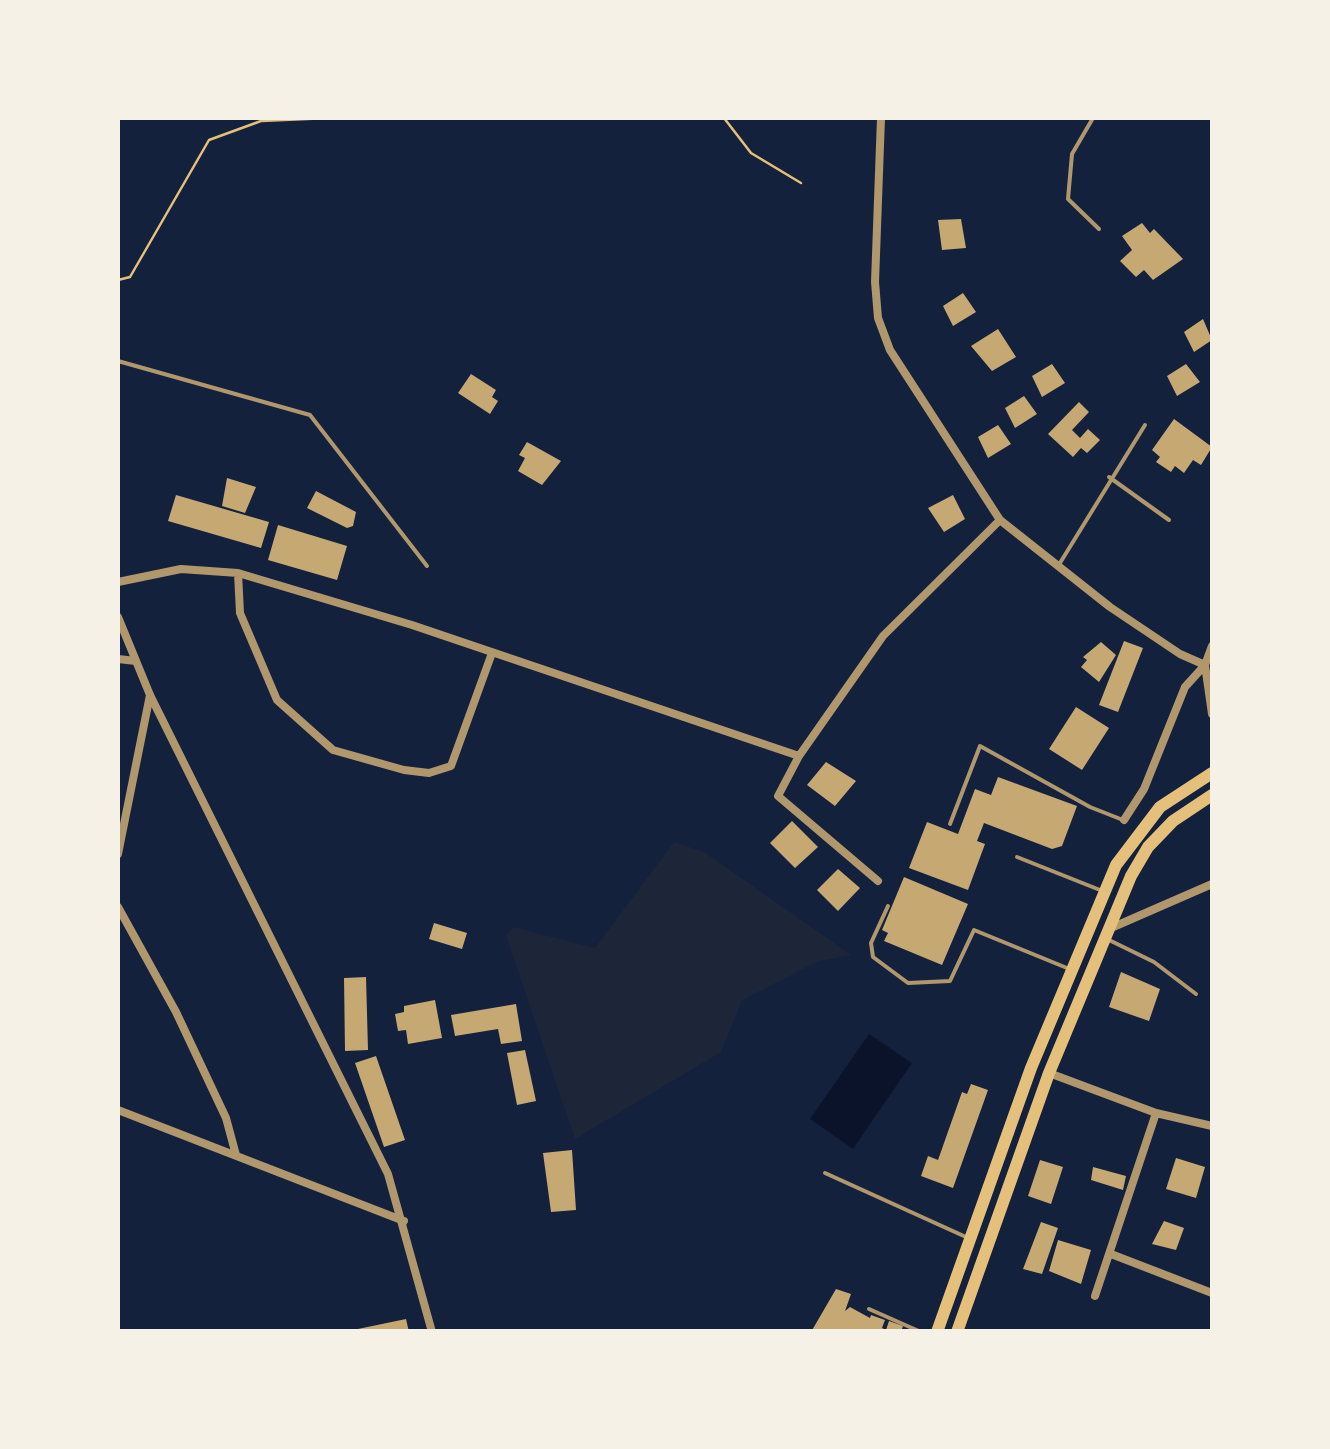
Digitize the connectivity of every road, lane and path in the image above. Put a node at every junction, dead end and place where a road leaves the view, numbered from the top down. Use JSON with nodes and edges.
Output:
{"nodes":[{"id":1,"x":330,"y":118,"type":"edge"},
{"id":2,"x":724,"y":118,"type":"edge"},
{"id":3,"x":1093,"y":118,"type":"edge"},
{"id":4,"x":878,"y":119,"type":"edge"},
{"id":5,"x":801,"y":183,"type":"dead end"},
{"id":6,"x":1099,"y":229,"type":"dead end"},
{"id":7,"x":118,"y":280,"type":"edge"},
{"id":8,"x":118,"y":361,"type":"edge"},
{"id":9,"x":1145,"y":425,"type":"dead end"},
{"id":10,"x":1109,"y":477,"type":"junction"},
{"id":11,"x":1000,"y":520,"type":"junction"},
{"id":12,"x":1169,"y":520,"type":"dead end"},
{"id":13,"x":427,"y":566,"type":"dead end"},
{"id":14,"x":1057,"y":567,"type":"junction"},
{"id":15,"x":238,"y":574,"type":"junction"},
{"id":16,"x":118,"y":582,"type":"edge"},
{"id":17,"x":118,"y":617,"type":"edge"},
{"id":18,"x":1212,"y":646,"type":"edge"},
{"id":19,"x":492,"y":653,"type":"junction"},
{"id":20,"x":118,"y":659,"type":"edge"},
{"id":21,"x":136,"y":662,"type":"junction"},
{"id":22,"x":1205,"y":665,"type":"junction"},
{"id":23,"x":150,"y":696,"type":"junction"},
{"id":24,"x":1212,"y":714,"type":"edge"},
{"id":25,"x":799,"y":756,"type":"junction"},
{"id":26,"x":1212,"y":773,"type":"edge"},
{"id":27,"x":1212,"y":795,"type":"edge"},
{"id":28,"x":1124,"y":820,"type":"joint"},
{"id":29,"x":950,"y":824,"type":"dead end"},
{"id":30,"x":118,"y":854,"type":"edge"},
{"id":31,"x":1017,"y":857,"type":"dead end"},
{"id":32,"x":878,"y":881,"type":"dead end"},
{"id":33,"x":1212,"y":884,"type":"edge"},
{"id":34,"x":1104,"y":892,"type":"junction"},
{"id":35,"x":888,"y":906,"type":"dead end"},
{"id":36,"x":118,"y":908,"type":"edge"},
{"id":37,"x":1107,"y":933,"type":"junction"},
{"id":38,"x":1072,"y":970,"type":"junction"},
{"id":39,"x":1196,"y":994,"type":"dead end"},
{"id":40,"x":1048,"y":1073,"type":"junction"},
{"id":41,"x":118,"y":1110,"type":"edge"},
{"id":42,"x":1156,"y":1113,"type":"junction"},
{"id":43,"x":1212,"y":1126,"type":"edge"},
{"id":44,"x":236,"y":1156,"type":"junction"},
{"id":45,"x":825,"y":1173,"type":"dead end"},
{"id":46,"x":404,"y":1221,"type":"junction"},
{"id":47,"x":970,"y":1239,"type":"junction"},
{"id":48,"x":1112,"y":1254,"type":"junction"},
{"id":49,"x":1212,"y":1293,"type":"edge"},
{"id":50,"x":1096,"y":1296,"type":"dead end"},
{"id":51,"x":868,"y":1309,"type":"dead end"},
{"id":52,"x":432,"y":1332,"type":"edge"},
{"id":53,"x":921,"y":1332,"type":"edge"},
{"id":54,"x":937,"y":1332,"type":"edge"},
{"id":55,"x":958,"y":1332,"type":"edge"}],
"edges":[{"from":1,"to":7,"type":"path"},
{"from":2,"to":5,"type":"path"},
{"from":3,"to":6,"type":"lane"},
{"from":4,"to":11,"type":"street"},
{"from":8,"to":13,"type":"lane"},
{"from":9,"to":10,"type":"lane"},
{"from":10,"to":12,"type":"lane"},
{"from":10,"to":14,"type":"lane"},
{"from":11,"to":14,"type":"street"},
{"from":11,"to":25,"type":"street"},
{"from":14,"to":22,"type":"street"},
{"from":15,"to":16,"type":"street"},
{"from":15,"to":19,"type":"street"},
{"from":15,"to":19,"type":"street"},
{"from":17,"to":21,"type":"street"},
{"from":18,"to":22,"type":"street"},
{"from":19,"to":25,"type":"street"},
{"from":20,"to":21,"type":"street"},
{"from":21,"to":23,"type":"street"},
{"from":22,"to":24,"type":"street"},
{"from":22,"to":28,"type":"street"},
{"from":23,"to":30,"type":"street"},
{"from":23,"to":46,"type":"street"},
{"from":25,"to":32,"type":"street"},
{"from":26,"to":34,"type":"main road"},
{"from":27,"to":37,"type":"main road"},
{"from":28,"to":29,"type":"lane"},
{"from":31,"to":34,"type":"lane"},
{"from":33,"to":37,"type":"street"},
{"from":34,"to":38,"type":"main road"},
{"from":35,"to":38,"type":"lane"},
{"from":36,"to":44,"type":"street"},
{"from":37,"to":39,"type":"lane"},
{"from":37,"to":40,"type":"main road"},
{"from":38,"to":47,"type":"main road"},
{"from":40,"to":42,"type":"street"},
{"from":40,"to":55,"type":"main road"},
{"from":41,"to":44,"type":"street"},
{"from":42,"to":43,"type":"street"},
{"from":42,"to":48,"type":"street"},
{"from":44,"to":46,"type":"street"},
{"from":45,"to":47,"type":"lane"},
{"from":46,"to":52,"type":"street"},
{"from":47,"to":54,"type":"main road"},
{"from":48,"to":49,"type":"street"},
{"from":48,"to":50,"type":"street"},
{"from":51,"to":53,"type":"lane"}]}
